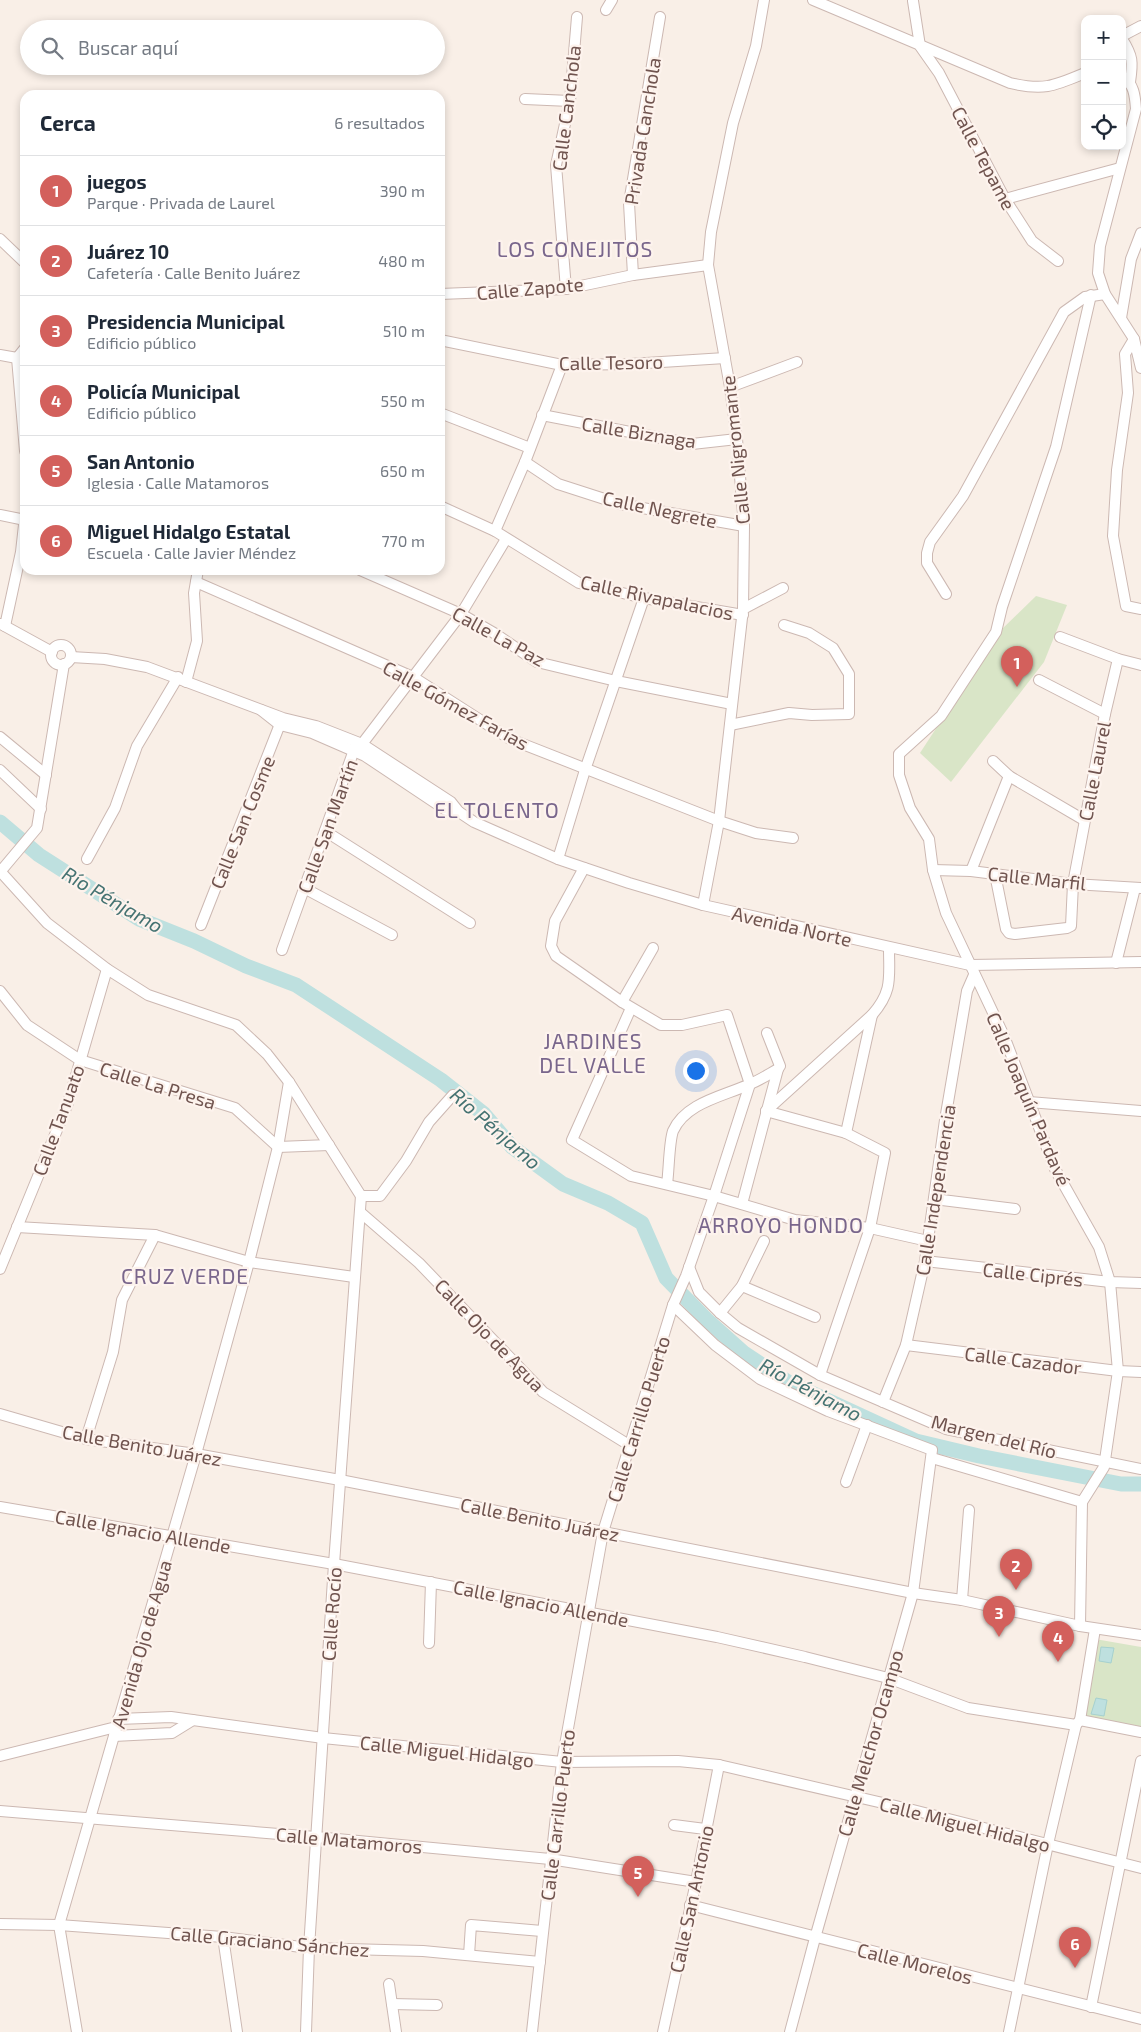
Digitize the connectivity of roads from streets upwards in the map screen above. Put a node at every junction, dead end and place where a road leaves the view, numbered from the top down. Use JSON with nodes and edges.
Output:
{"nodes":[{"id":1,"x":612,"y":0,"type":"edge"},
{"id":2,"x":764,"y":0,"type":"edge"},
{"id":3,"x":814,"y":0,"type":"edge"},
{"id":4,"x":913,"y":1,"type":"edge"},
{"id":5,"x":830,"y":3,"type":"edge"},
{"id":6,"x":606,"y":10,"type":"dead end"},
{"id":7,"x":577,"y":16,"type":"dead end"},
{"id":8,"x":660,"y":16,"type":"dead end"},
{"id":9,"x":1141,"y":26,"type":"edge"},
{"id":10,"x":1126,"y":35,"type":"edge"},
{"id":11,"x":1126,"y":44,"type":"edge"},
{"id":12,"x":920,"y":46,"type":"junction"},
{"id":13,"x":1081,"y":75,"type":"edge"},
{"id":14,"x":1126,"y":79,"type":"edge"},
{"id":15,"x":525,"y":99,"type":"dead end"},
{"id":16,"x":570,"y":101,"type":"junction"},
{"id":17,"x":1120,"y":168,"type":"junction"},
{"id":18,"x":1005,"y":199,"type":"junction"},
{"id":19,"x":1141,"y":233,"type":"edge"},
{"id":20,"x":0,"y":239,"type":"edge"},
{"id":21,"x":20,"y":258,"type":"edge"},
{"id":22,"x":1136,"y":260,"type":"edge"},
{"id":23,"x":1058,"y":261,"type":"dead end"},
{"id":24,"x":708,"y":265,"type":"junction"},
{"id":25,"x":633,"y":275,"type":"junction"},
{"id":26,"x":566,"y":289,"type":"junction"},
{"id":27,"x":445,"y":294,"type":"edge"},
{"id":28,"x":1105,"y":294,"type":"junction"},
{"id":29,"x":1091,"y":295,"type":"junction"},
{"id":30,"x":1121,"y":318,"type":"junction"},
{"id":31,"x":1134,"y":338,"type":"junction"},
{"id":32,"x":445,"y":341,"type":"edge"},
{"id":33,"x":20,"y":354,"type":"edge"},
{"id":34,"x":0,"y":355,"type":"edge"},
{"id":35,"x":17,"y":358,"type":"junction"},
{"id":36,"x":725,"y":358,"type":"junction"},
{"id":37,"x":797,"y":362,"type":"dead end"},
{"id":38,"x":562,"y":365,"type":"junction"},
{"id":39,"x":1141,"y":368,"type":"edge"},
{"id":40,"x":20,"y":381,"type":"edge"},
{"id":41,"x":730,"y":388,"type":"junction"},
{"id":42,"x":445,"y":415,"type":"edge"},
{"id":43,"x":542,"y":415,"type":"junction"},
{"id":44,"x":737,"y":440,"type":"junction"},
{"id":45,"x":530,"y":448,"type":"junction"},
{"id":46,"x":525,"y":462,"type":"junction"},
{"id":47,"x":445,"y":508,"type":"edge"},
{"id":48,"x":0,"y":515,"type":"edge"},
{"id":49,"x":20,"y":519,"type":"edge"},
{"id":50,"x":744,"y":526,"type":"junction"},
{"id":51,"x":495,"y":531,"type":"junction"},
{"id":52,"x":506,"y":539,"type":"junction"},
{"id":53,"x":20,"y":556,"type":"edge"},
{"id":54,"x":197,"y":575,"type":"edge"},
{"id":55,"x":372,"y":575,"type":"edge"},
{"id":56,"x":196,"y":582,"type":"junction"},
{"id":57,"x":783,"y":588,"type":"dead end"},
{"id":58,"x":946,"y":594,"type":"dead end"},
{"id":59,"x":644,"y":598,"type":"junction"},
{"id":60,"x":1141,"y":609,"type":"edge"},
{"id":61,"x":743,"y":612,"type":"junction"},
{"id":62,"x":462,"y":614,"type":"junction"},
{"id":63,"x":2,"y":625,"type":"edge"},
{"id":64,"x":784,"y":625,"type":"dead end"},
{"id":65,"x":1060,"y":637,"type":"dead end"},
{"id":66,"x":52,"y":652,"type":"junction"},
{"id":67,"x":1118,"y":659,"type":"junction"},
{"id":68,"x":67,"y":660,"type":"junction"},
{"id":69,"x":1141,"y":665,"type":"edge"},
{"id":70,"x":413,"y":677,"type":"junction"},
{"id":71,"x":182,"y":679,"type":"junction"},
{"id":72,"x":1039,"y":680,"type":"dead end"},
{"id":73,"x":616,"y":681,"type":"junction"},
{"id":74,"x":732,"y":704,"type":"junction"},
{"id":75,"x":1105,"y":714,"type":"junction"},
{"id":76,"x":281,"y":721,"type":"junction"},
{"id":77,"x":730,"y":725,"type":"junction"},
{"id":78,"x":0,"y":737,"type":"edge"},
{"id":79,"x":358,"y":747,"type":"junction"},
{"id":80,"x":993,"y":761,"type":"dead end"},
{"id":81,"x":0,"y":770,"type":"edge"},
{"id":82,"x":585,"y":770,"type":"junction"},
{"id":83,"x":46,"y":774,"type":"junction"},
{"id":84,"x":1009,"y":776,"type":"junction"},
{"id":85,"x":42,"y":809,"type":"junction"},
{"id":86,"x":1084,"y":820,"type":"junction"},
{"id":87,"x":719,"y":821,"type":"junction"},
{"id":88,"x":326,"y":831,"type":"junction"},
{"id":89,"x":793,"y":838,"type":"dead end"},
{"id":90,"x":88,"y":859,"type":"dead end"},
{"id":91,"x":558,"y":859,"type":"junction"},
{"id":92,"x":584,"y":868,"type":"junction"},
{"id":93,"x":933,"y":870,"type":"junction"},
{"id":94,"x":0,"y":871,"type":"edge"},
{"id":95,"x":971,"y":871,"type":"junction"},
{"id":96,"x":995,"y":874,"type":"junction"},
{"id":97,"x":1072,"y":884,"type":"junction"},
{"id":98,"x":304,"y":888,"type":"junction"},
{"id":99,"x":1138,"y":888,"type":"edge"},
{"id":100,"x":703,"y":905,"type":"junction"},
{"id":101,"x":470,"y":923,"type":"dead end"},
{"id":102,"x":201,"y":925,"type":"dead end"},
{"id":103,"x":392,"y":935,"type":"dead end"},
{"id":104,"x":652,"y":948,"type":"dead end"},
{"id":105,"x":889,"y":948,"type":"junction"},
{"id":106,"x":282,"y":950,"type":"dead end"},
{"id":107,"x":1141,"y":962,"type":"edge"},
{"id":108,"x":1116,"y":963,"type":"junction"},
{"id":109,"x":107,"y":969,"type":"junction"},
{"id":110,"x":972,"y":970,"type":"junction"},
{"id":111,"x":0,"y":991,"type":"edge"},
{"id":112,"x":627,"y":1005,"type":"junction"},
{"id":113,"x":872,"y":1015,"type":"junction"},
{"id":114,"x":767,"y":1033,"type":"dead end"},
{"id":115,"x":80,"y":1060,"type":"junction"},
{"id":116,"x":779,"y":1068,"type":"junction"},
{"id":117,"x":286,"y":1078,"type":"junction"},
{"id":118,"x":750,"y":1084,"type":"junction"},
{"id":119,"x":453,"y":1095,"type":"dead end"},
{"id":120,"x":1030,"y":1102,"type":"junction"},
{"id":121,"x":766,"y":1111,"type":"junction"},
{"id":122,"x":1141,"y":1111,"type":"edge"},
{"id":123,"x":846,"y":1133,"type":"junction"},
{"id":124,"x":329,"y":1145,"type":"junction"},
{"id":125,"x":278,"y":1147,"type":"junction"},
{"id":126,"x":668,"y":1184,"type":"junction"},
{"id":127,"x":361,"y":1196,"type":"junction"},
{"id":128,"x":714,"y":1196,"type":"junction"},
{"id":129,"x":934,"y":1199,"type":"junction"},
{"id":130,"x":742,"y":1204,"type":"junction"},
{"id":131,"x":1015,"y":1209,"type":"dead end"},
{"id":132,"x":360,"y":1212,"type":"junction"},
{"id":133,"x":17,"y":1227,"type":"junction"},
{"id":134,"x":870,"y":1228,"type":"junction"},
{"id":135,"x":155,"y":1235,"type":"junction"},
{"id":136,"x":764,"y":1241,"type":"dead end"},
{"id":137,"x":928,"y":1241,"type":"junction"},
{"id":138,"x":925,"y":1261,"type":"junction"},
{"id":139,"x":249,"y":1262,"type":"junction"},
{"id":140,"x":0,"y":1269,"type":"edge"},
{"id":141,"x":687,"y":1271,"type":"junction"},
{"id":142,"x":354,"y":1277,"type":"junction"},
{"id":143,"x":1110,"y":1282,"type":"junction"},
{"id":144,"x":1141,"y":1283,"type":"edge"},
{"id":145,"x":742,"y":1286,"type":"junction"},
{"id":146,"x":673,"y":1305,"type":"junction"},
{"id":147,"x":720,"y":1313,"type":"junction"},
{"id":148,"x":814,"y":1317,"type":"dead end"},
{"id":149,"x":906,"y":1345,"type":"junction"},
{"id":150,"x":1118,"y":1371,"type":"junction"},
{"id":151,"x":1141,"y":1372,"type":"edge"},
{"id":152,"x":820,"y":1375,"type":"junction"},
{"id":153,"x":883,"y":1402,"type":"junction"},
{"id":154,"x":0,"y":1414,"type":"edge"},
{"id":155,"x":867,"y":1425,"type":"junction"},
{"id":156,"x":86,"y":1439,"type":"junction"},
{"id":157,"x":629,"y":1445,"type":"junction"},
{"id":158,"x":196,"y":1454,"type":"junction"},
{"id":159,"x":932,"y":1454,"type":"junction"},
{"id":160,"x":1105,"y":1465,"type":"junction"},
{"id":161,"x":1141,"y":1469,"type":"edge"},
{"id":162,"x":340,"y":1480,"type":"junction"},
{"id":163,"x":846,"y":1482,"type":"dead end"},
{"id":164,"x":1082,"y":1502,"type":"junction"},
{"id":165,"x":0,"y":1507,"type":"edge"},
{"id":166,"x":969,"y":1510,"type":"dead end"},
{"id":167,"x":603,"y":1532,"type":"junction"},
{"id":168,"x":172,"y":1536,"type":"junction"},
{"id":169,"x":334,"y":1564,"type":"junction"},
{"id":170,"x":431,"y":1582,"type":"junction"},
{"id":171,"x":913,"y":1593,"type":"junction"},
{"id":172,"x":962,"y":1600,"type":"junction"},
{"id":173,"x":589,"y":1612,"type":"junction"},
{"id":174,"x":1080,"y":1626,"type":"junction"},
{"id":175,"x":1095,"y":1629,"type":"junction"},
{"id":176,"x":1141,"y":1635,"type":"edge"},
{"id":177,"x":429,"y":1644,"type":"dead end"},
{"id":178,"x":888,"y":1678,"type":"junction"},
{"id":179,"x":193,"y":1720,"type":"junction"},
{"id":180,"x":1078,"y":1722,"type":"junction"},
{"id":181,"x":116,"y":1727,"type":"junction"},
{"id":182,"x":1141,"y":1732,"type":"edge"},
{"id":183,"x":323,"y":1738,"type":"junction"},
{"id":184,"x":0,"y":1756,"type":"edge"},
{"id":185,"x":562,"y":1762,"type":"junction"},
{"id":186,"x":1141,"y":1762,"type":"edge"},
{"id":187,"x":718,"y":1765,"type":"junction"},
{"id":188,"x":1138,"y":1789,"type":"edge"},
{"id":189,"x":855,"y":1797,"type":"junction"},
{"id":190,"x":0,"y":1811,"type":"edge"},
{"id":191,"x":90,"y":1817,"type":"junction"},
{"id":192,"x":674,"y":1825,"type":"dead end"},
{"id":193,"x":705,"y":1829,"type":"junction"},
{"id":194,"x":316,"y":1837,"type":"junction"},
{"id":195,"x":1048,"y":1844,"type":"junction"},
{"id":196,"x":550,"y":1859,"type":"junction"},
{"id":197,"x":1120,"y":1862,"type":"junction"},
{"id":198,"x":1141,"y":1868,"type":"edge"},
{"id":199,"x":696,"y":1882,"type":"junction"},
{"id":200,"x":690,"y":1905,"type":"junction"},
{"id":201,"x":0,"y":1924,"type":"edge"},
{"id":202,"x":59,"y":1925,"type":"junction"},
{"id":203,"x":542,"y":1931,"type":"junction"},
{"id":204,"x":223,"y":1937,"type":"junction"},
{"id":205,"x":815,"y":1938,"type":"junction"},
{"id":206,"x":309,"y":1948,"type":"junction"},
{"id":207,"x":469,"y":1955,"type":"junction"},
{"id":208,"x":540,"y":1962,"type":"junction"},
{"id":209,"x":389,"y":1984,"type":"dead end"},
{"id":210,"x":1018,"y":1988,"type":"junction"},
{"id":211,"x":392,"y":2004,"type":"junction"},
{"id":212,"x":437,"y":2004,"type":"dead end"},
{"id":213,"x":1091,"y":2007,"type":"junction"},
{"id":214,"x":1141,"y":2019,"type":"edge"},
{"id":215,"x":77,"y":2032,"type":"edge"},
{"id":216,"x":238,"y":2032,"type":"edge"},
{"id":217,"x":306,"y":2032,"type":"edge"},
{"id":218,"x":396,"y":2032,"type":"edge"},
{"id":219,"x":532,"y":2032,"type":"edge"},
{"id":220,"x":663,"y":2032,"type":"edge"},
{"id":221,"x":790,"y":2032,"type":"edge"},
{"id":222,"x":1009,"y":2032,"type":"edge"}],
"edges":[{"from":1,"to":6,"type":"street"},
{"from":2,"to":24,"type":"street","name":"Calle Nigromante"},
{"from":3,"to":5,"type":"street"},
{"from":4,"to":12,"type":"street"},
{"from":5,"to":12,"type":"street"},
{"from":7,"to":16,"type":"street","name":"Calle Canchola"},
{"from":8,"to":25,"type":"street","name":"Privada Canchola"},
{"from":9,"to":10,"type":"street"},
{"from":11,"to":14,"type":"street"},
{"from":12,"to":13,"type":"street"},
{"from":12,"to":18,"type":"street","name":"Calle Tepame"},
{"from":14,"to":17,"type":"street"},
{"from":15,"to":16,"type":"street"},
{"from":16,"to":26,"type":"street","name":"Calle Canchola"},
{"from":17,"to":18,"type":"street"},
{"from":17,"to":28,"type":"street"},
{"from":18,"to":23,"type":"street","name":"Calle Tepame"},
{"from":19,"to":22,"type":"street"},
{"from":20,"to":21,"type":"street"},
{"from":22,"to":30,"type":"street"},
{"from":24,"to":25,"type":"street","name":"Calle Zapote"},
{"from":24,"to":36,"type":"street","name":"Calle Nigromante"},
{"from":25,"to":26,"type":"street","name":"Calle Zapote"},
{"from":26,"to":27,"type":"street","name":"Calle Zapote"},
{"from":28,"to":29,"type":"street"},
{"from":28,"to":30,"type":"street"},
{"from":29,"to":58,"type":"street"},
{"from":29,"to":93,"type":"street","name":"Calle Joaquín Pardavé"},
{"from":30,"to":31,"type":"street"},
{"from":31,"to":39,"type":"street"},
{"from":31,"to":60,"type":"street"},
{"from":32,"to":38,"type":"street","name":"Calle Tesoro"},
{"from":33,"to":35,"type":"street"},
{"from":34,"to":35,"type":"street"},
{"from":35,"to":40,"type":"street"},
{"from":36,"to":38,"type":"street","name":"Calle Tesoro"},
{"from":36,"to":41,"type":"street","name":"Calle Nigromante"},
{"from":37,"to":41,"type":"street"},
{"from":38,"to":43,"type":"street"},
{"from":41,"to":44,"type":"street","name":"Calle Nigromante"},
{"from":42,"to":45,"type":"street"},
{"from":43,"to":44,"type":"street","name":"Calle Biznaga"},
{"from":43,"to":45,"type":"street"},
{"from":44,"to":50,"type":"street","name":"Calle Nigromante"},
{"from":45,"to":46,"type":"street"},
{"from":46,"to":50,"type":"street","name":"Calle Negrete"},
{"from":46,"to":51,"type":"street"},
{"from":47,"to":51,"type":"street","name":"Calle Rivapalacios"},
{"from":48,"to":49,"type":"street"},
{"from":50,"to":61,"type":"street","name":"Calle Nigromante"},
{"from":51,"to":52,"type":"street","name":"Calle Rivapalacios"},
{"from":52,"to":59,"type":"street","name":"Calle Rivapalacios"},
{"from":52,"to":62,"type":"street","name":"Calle San Martín"},
{"from":53,"to":63,"type":"street"},
{"from":54,"to":56,"type":"street"},
{"from":55,"to":62,"type":"street","name":"Calle La Paz"},
{"from":56,"to":70,"type":"street","name":"Calle Gómez Farías"},
{"from":56,"to":71,"type":"street"},
{"from":57,"to":61,"type":"street"},
{"from":59,"to":61,"type":"street","name":"Calle Rivapalacios"},
{"from":59,"to":73,"type":"street"},
{"from":61,"to":74,"type":"street","name":"Calle Nigromante"},
{"from":62,"to":70,"type":"street","name":"Calle San Martín"},
{"from":62,"to":73,"type":"street","name":"Calle La Paz"},
{"from":63,"to":66,"type":"street"},
{"from":64,"to":77,"type":"street"},
{"from":65,"to":67,"type":"street"},
{"from":66,"to":68,"type":"street"},
{"from":66,"to":68,"type":"street"},
{"from":67,"to":69,"type":"street"},
{"from":67,"to":75,"type":"street","name":"Calle Laurel"},
{"from":68,"to":71,"type":"street","name":"Avenida Norte"},
{"from":68,"to":83,"type":"street"},
{"from":70,"to":79,"type":"street","name":"Calle San Martín"},
{"from":70,"to":82,"type":"street","name":"Calle Gómez Farías"},
{"from":71,"to":76,"type":"street","name":"Avenida Norte"},
{"from":71,"to":90,"type":"street"},
{"from":72,"to":75,"type":"street"},
{"from":73,"to":74,"type":"street","name":"Calle La Paz"},
{"from":73,"to":82,"type":"street"},
{"from":74,"to":77,"type":"street","name":"Calle Nigromante"},
{"from":75,"to":86,"type":"street","name":"Calle Laurel"},
{"from":76,"to":79,"type":"street","name":"Avenida Norte"},
{"from":76,"to":102,"type":"street","name":"Calle San Cosme"},
{"from":77,"to":87,"type":"street","name":"Calle Nigromante"},
{"from":78,"to":83,"type":"street"},
{"from":79,"to":88,"type":"street","name":"Calle San Martín"},
{"from":79,"to":91,"type":"street","name":"Avenida Norte"},
{"from":80,"to":84,"type":"street"},
{"from":81,"to":85,"type":"street"},
{"from":82,"to":87,"type":"street","name":"Calle Gómez Farías"},
{"from":82,"to":91,"type":"street"},
{"from":83,"to":85,"type":"street"},
{"from":84,"to":86,"type":"street"},
{"from":84,"to":95,"type":"street"},
{"from":85,"to":94,"type":"street"},
{"from":86,"to":97,"type":"street","name":"Calle Laurel"},
{"from":87,"to":89,"type":"street","name":"Calle Gómez Farías"},
{"from":87,"to":100,"type":"street","name":"Calle Nigromante"},
{"from":88,"to":98,"type":"street","name":"Calle San Martín"},
{"from":88,"to":101,"type":"street"},
{"from":91,"to":92,"type":"street","name":"Avenida Norte"},
{"from":92,"to":100,"type":"street","name":"Avenida Norte"},
{"from":92,"to":112,"type":"street"},
{"from":93,"to":95,"type":"street","name":"Calle Marfil"},
{"from":93,"to":110,"type":"street","name":"Calle Joaquín Pardavé"},
{"from":94,"to":109,"type":"street"},
{"from":95,"to":96,"type":"street","name":"Calle Marfil"},
{"from":96,"to":97,"type":"street","name":"Calle Marfil"},
{"from":96,"to":97,"type":"street","name":"Calle Laurel"},
{"from":97,"to":99,"type":"street","name":"Calle Marfil"},
{"from":98,"to":103,"type":"street"},
{"from":98,"to":106,"type":"street","name":"Calle San Martín"},
{"from":99,"to":108,"type":"street"},
{"from":100,"to":105,"type":"street","name":"Avenida Norte"},
{"from":104,"to":112,"type":"street"},
{"from":105,"to":110,"type":"street","name":"Avenida Norte"},
{"from":105,"to":113,"type":"street"},
{"from":107,"to":108,"type":"street","name":"Avenida Norte"},
{"from":108,"to":110,"type":"street","name":"Avenida Norte"},
{"from":109,"to":115,"type":"street","name":"Calle Tanuato"},
{"from":109,"to":117,"type":"street"},
{"from":110,"to":120,"type":"street","name":"Calle Joaquín Pardavé"},
{"from":110,"to":129,"type":"street","name":"Calle Independencia"},
{"from":111,"to":115,"type":"street","name":"Calle La Presa"},
{"from":112,"to":118,"type":"street"},
{"from":112,"to":126,"type":"street"},
{"from":113,"to":121,"type":"street"},
{"from":113,"to":123,"type":"street"},
{"from":114,"to":116,"type":"street"},
{"from":115,"to":125,"type":"street","name":"Calle La Presa"},
{"from":115,"to":133,"type":"street","name":"Calle Tanuato"},
{"from":116,"to":118,"type":"street"},
{"from":116,"to":121,"type":"street"},
{"from":117,"to":124,"type":"street"},
{"from":117,"to":125,"type":"street","name":"Avenida Ojo de Agua"},
{"from":118,"to":126,"type":"street"},
{"from":118,"to":128,"type":"street","name":"Calle Carrillo Puerto"},
{"from":119,"to":127,"type":"street"},
{"from":120,"to":122,"type":"street"},
{"from":120,"to":143,"type":"street","name":"Calle Joaquín Pardavé"},
{"from":121,"to":123,"type":"street"},
{"from":121,"to":130,"type":"street"},
{"from":123,"to":134,"type":"street"},
{"from":124,"to":125,"type":"street"},
{"from":124,"to":127,"type":"street"},
{"from":125,"to":139,"type":"street","name":"Avenida Ojo de Agua"},
{"from":126,"to":128,"type":"street"},
{"from":127,"to":132,"type":"street","name":"Calle Rocío"},
{"from":128,"to":130,"type":"street"},
{"from":128,"to":141,"type":"street","name":"Calle Carrillo Puerto"},
{"from":129,"to":131,"type":"street"},
{"from":129,"to":137,"type":"street","name":"Calle Independencia"},
{"from":130,"to":134,"type":"street"},
{"from":132,"to":142,"type":"street","name":"Calle Rocío"},
{"from":132,"to":157,"type":"street","name":"Calle Ojo de Agua"},
{"from":133,"to":135,"type":"street"},
{"from":133,"to":140,"type":"street","name":"Calle Tanuato"},
{"from":134,"to":137,"type":"street"},
{"from":134,"to":152,"type":"street"},
{"from":135,"to":139,"type":"street"},
{"from":135,"to":156,"type":"street"},
{"from":136,"to":145,"type":"street"},
{"from":137,"to":138,"type":"street","name":"Calle Independencia"},
{"from":138,"to":143,"type":"street","name":"Calle Ciprés"},
{"from":138,"to":149,"type":"street","name":"Calle Independencia"},
{"from":139,"to":142,"type":"street"},
{"from":139,"to":158,"type":"street","name":"Avenida Ojo de Agua"},
{"from":141,"to":146,"type":"street","name":"Calle Carrillo Puerto"},
{"from":141,"to":147,"type":"street","name":"Margen del Río"},
{"from":142,"to":162,"type":"street","name":"Calle Rocío"},
{"from":143,"to":144,"type":"street","name":"Calle Ciprés"},
{"from":143,"to":150,"type":"street","name":"Calle Joaquín Pardavé"},
{"from":145,"to":147,"type":"street"},
{"from":145,"to":148,"type":"street"},
{"from":146,"to":155,"type":"street"},
{"from":146,"to":157,"type":"street","name":"Calle Carrillo Puerto"},
{"from":147,"to":152,"type":"street","name":"Margen del Río"},
{"from":149,"to":150,"type":"street","name":"Calle Cazador"},
{"from":149,"to":153,"type":"street","name":"Calle Independencia"},
{"from":150,"to":151,"type":"street","name":"Calle Cazador"},
{"from":150,"to":160,"type":"street","name":"Calle Joaquín Pardavé"},
{"from":152,"to":153,"type":"street","name":"Margen del Río"},
{"from":153,"to":160,"type":"street","name":"Margen del Río"},
{"from":154,"to":156,"type":"street","name":"Calle Benito Juárez"},
{"from":155,"to":159,"type":"street"},
{"from":155,"to":163,"type":"street"},
{"from":156,"to":158,"type":"street","name":"Calle Benito Juárez"},
{"from":157,"to":167,"type":"street","name":"Calle Carrillo Puerto"},
{"from":158,"to":162,"type":"street","name":"Calle Benito Juárez"},
{"from":158,"to":168,"type":"street","name":"Avenida Ojo de Agua"},
{"from":159,"to":164,"type":"street"},
{"from":159,"to":171,"type":"street","name":"Calle Melchor Ocampo"},
{"from":160,"to":161,"type":"street","name":"Margen del Río"},
{"from":160,"to":164,"type":"street","name":"Calle Joaquín Pardavé"},
{"from":162,"to":167,"type":"street","name":"Calle Benito Juárez"},
{"from":162,"to":169,"type":"street","name":"Calle Rocío"},
{"from":164,"to":174,"type":"street"},
{"from":165,"to":168,"type":"street","name":"Calle Ignacio Allende"},
{"from":166,"to":172,"type":"street"},
{"from":167,"to":171,"type":"street","name":"Calle Benito Juárez"},
{"from":167,"to":173,"type":"street","name":"Calle Carrillo Puerto"},
{"from":168,"to":169,"type":"street","name":"Calle Ignacio Allende"},
{"from":168,"to":181,"type":"street","name":"Avenida Ojo de Agua"},
{"from":169,"to":170,"type":"street","name":"Calle Ignacio Allende"},
{"from":169,"to":183,"type":"street","name":"Calle Rocío"},
{"from":170,"to":173,"type":"street","name":"Calle Ignacio Allende"},
{"from":170,"to":177,"type":"street"},
{"from":171,"to":172,"type":"street","name":"Calle Benito Juárez"},
{"from":171,"to":178,"type":"street","name":"Calle Melchor Ocampo"},
{"from":172,"to":174,"type":"street","name":"Calle Benito Juárez"},
{"from":173,"to":178,"type":"street","name":"Calle Ignacio Allende"},
{"from":173,"to":185,"type":"street","name":"Calle Carrillo Puerto"},
{"from":174,"to":175,"type":"street","name":"Calle Benito Juárez"},
{"from":175,"to":176,"type":"street","name":"Calle Benito Juárez"},
{"from":175,"to":180,"type":"street"},
{"from":178,"to":180,"type":"street","name":"Calle Ignacio Allende"},
{"from":178,"to":189,"type":"street","name":"Calle Melchor Ocampo"},
{"from":179,"to":181,"type":"street","name":"Calle Miguel Hidalgo"},
{"from":179,"to":181,"type":"street","name":"Calle Miguel Hidalgo"},
{"from":179,"to":183,"type":"street","name":"Calle Miguel Hidalgo"},
{"from":180,"to":182,"type":"street","name":"Calle Ignacio Allende"},
{"from":180,"to":195,"type":"street"},
{"from":181,"to":184,"type":"street","name":"Calle Miguel Hidalgo"},
{"from":181,"to":191,"type":"street","name":"Avenida Ojo de Agua"},
{"from":183,"to":185,"type":"street","name":"Calle Miguel Hidalgo"},
{"from":183,"to":194,"type":"street","name":"Calle Rocío"},
{"from":185,"to":187,"type":"street","name":"Calle Miguel Hidalgo"},
{"from":185,"to":196,"type":"street","name":"Calle Carrillo Puerto"},
{"from":186,"to":188,"type":"street"},
{"from":187,"to":189,"type":"street","name":"Calle Miguel Hidalgo"},
{"from":187,"to":193,"type":"street","name":"Calle San Antonio"},
{"from":188,"to":197,"type":"street"},
{"from":189,"to":195,"type":"street","name":"Calle Miguel Hidalgo"},
{"from":189,"to":205,"type":"street","name":"Calle Melchor Ocampo"},
{"from":190,"to":191,"type":"street","name":"Calle Matamoros"},
{"from":191,"to":194,"type":"street","name":"Calle Matamoros"},
{"from":191,"to":202,"type":"street","name":"Avenida Ojo de Agua"},
{"from":192,"to":193,"type":"street"},
{"from":193,"to":199,"type":"street","name":"Calle San Antonio"},
{"from":194,"to":196,"type":"street","name":"Calle Matamoros"},
{"from":194,"to":206,"type":"street","name":"Calle Rocío"},
{"from":195,"to":197,"type":"street","name":"Calle Miguel Hidalgo"},
{"from":195,"to":210,"type":"street"},
{"from":196,"to":199,"type":"street","name":"Calle Matamoros"},
{"from":196,"to":203,"type":"street","name":"Calle Carrillo Puerto"},
{"from":197,"to":198,"type":"street","name":"Calle Miguel Hidalgo"},
{"from":197,"to":213,"type":"street"},
{"from":199,"to":200,"type":"street","name":"Calle San Antonio"},
{"from":200,"to":205,"type":"street","name":"Calle Morelos"},
{"from":200,"to":220,"type":"street","name":"Calle San Antonio"},
{"from":201,"to":202,"type":"street","name":"Calle Graciano Sánchez"},
{"from":202,"to":204,"type":"street","name":"Calle Graciano Sánchez"},
{"from":202,"to":215,"type":"street","name":"Avenida Ojo de Agua"},
{"from":203,"to":207,"type":"street"},
{"from":203,"to":208,"type":"street","name":"Calle Carrillo Puerto"},
{"from":204,"to":206,"type":"street","name":"Calle Graciano Sánchez"},
{"from":204,"to":216,"type":"street"},
{"from":205,"to":210,"type":"street","name":"Calle Morelos"},
{"from":205,"to":221,"type":"street","name":"Calle Melchor Ocampo"},
{"from":206,"to":207,"type":"street","name":"Calle Graciano Sánchez"},
{"from":206,"to":217,"type":"street","name":"Calle Rocío"},
{"from":207,"to":208,"type":"street","name":"Calle Graciano Sánchez"},
{"from":208,"to":219,"type":"street","name":"Calle Carrillo Puerto"},
{"from":209,"to":211,"type":"street"},
{"from":210,"to":213,"type":"street","name":"Calle Morelos"},
{"from":210,"to":222,"type":"street"},
{"from":211,"to":212,"type":"street"},
{"from":211,"to":218,"type":"street"},
{"from":213,"to":214,"type":"street","name":"Calle Morelos"}]}
